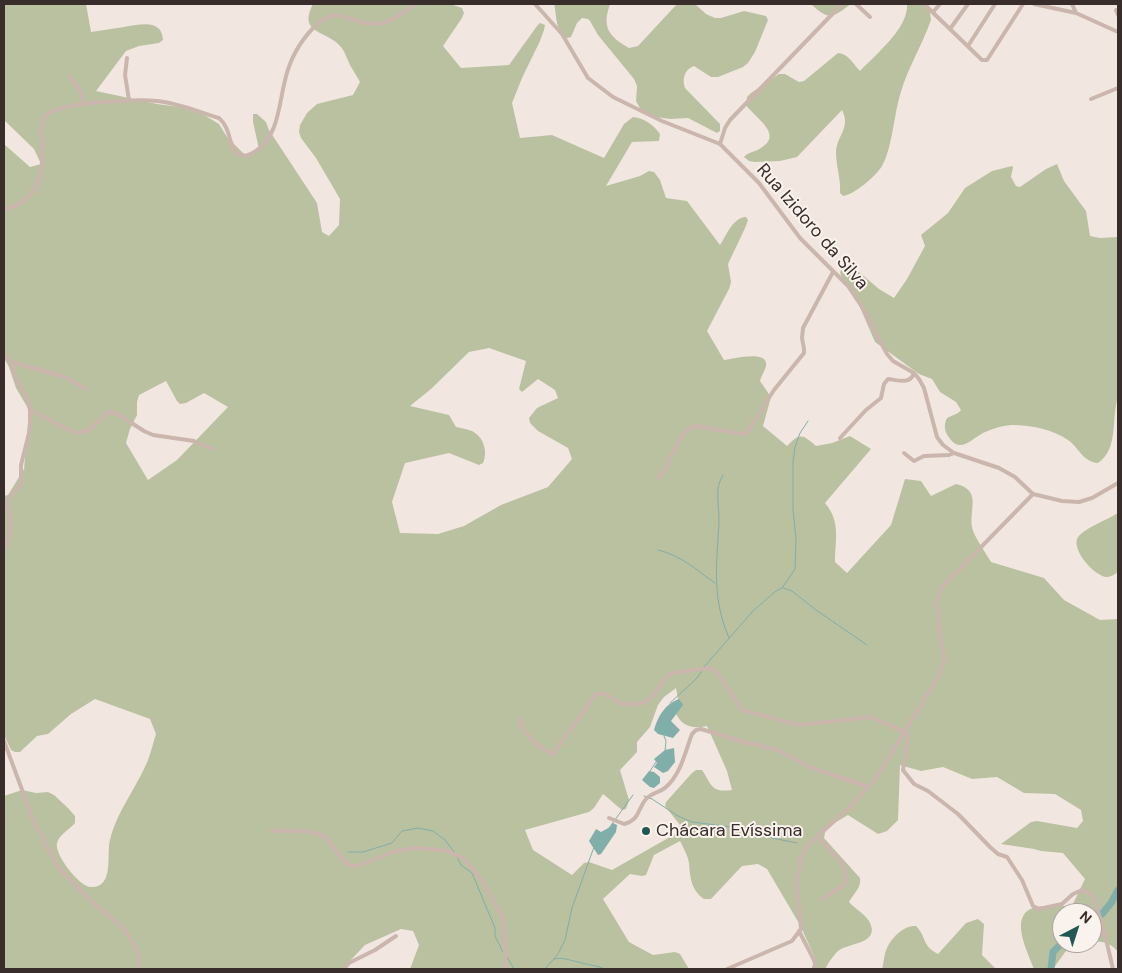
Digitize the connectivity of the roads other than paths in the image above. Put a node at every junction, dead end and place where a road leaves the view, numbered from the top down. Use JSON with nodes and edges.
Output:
{"nodes":[{"id":1,"x":416,"y":4,"type":"edge"},
{"id":2,"x":535,"y":4,"type":"edge"},
{"id":3,"x":842,"y":4,"type":"edge"},
{"id":4,"x":856,"y":4,"type":"edge"},
{"id":5,"x":924,"y":4,"type":"edge"},
{"id":6,"x":940,"y":4,"type":"edge"},
{"id":7,"x":968,"y":4,"type":"edge"},
{"id":8,"x":995,"y":4,"type":"edge"},
{"id":9,"x":1023,"y":4,"type":"edge"},
{"id":10,"x":1034,"y":4,"type":"edge"},
{"id":11,"x":1072,"y":4,"type":"edge"},
{"id":12,"x":1116,"y":10,"type":"dead end"},
{"id":13,"x":932,"y":12,"type":"junction"},
{"id":14,"x":1076,"y":13,"type":"junction"},
{"id":15,"x":1118,"y":15,"type":"edge"},
{"id":16,"x":870,"y":17,"type":"dead end"},
{"id":17,"x":950,"y":29,"type":"junction"},
{"id":18,"x":1118,"y":32,"type":"edge"},
{"id":19,"x":968,"y":46,"type":"junction"},
{"id":20,"x":127,"y":58,"type":"dead end"},
{"id":21,"x":69,"y":76,"type":"dead end"},
{"id":22,"x":1118,"y":88,"type":"edge"},
{"id":23,"x":1091,"y":99,"type":"dead end"},
{"id":24,"x":128,"y":100,"type":"junction"},
{"id":25,"x":84,"y":104,"type":"junction"},
{"id":26,"x":720,"y":144,"type":"junction"},
{"id":27,"x":4,"y":210,"type":"edge"},
{"id":28,"x":834,"y":272,"type":"junction"},
{"id":29,"x":4,"y":354,"type":"edge"},
{"id":30,"x":11,"y":362,"type":"junction"},
{"id":31,"x":914,"y":373,"type":"junction"},
{"id":32,"x":86,"y":389,"type":"dead end"},
{"id":33,"x":30,"y":410,"type":"junction"},
{"id":34,"x":840,"y":438,"type":"dead end"},
{"id":35,"x":212,"y":449,"type":"dead end"},
{"id":36,"x":954,"y":453,"type":"junction"},
{"id":37,"x":904,"y":454,"type":"dead end"},
{"id":38,"x":658,"y":478,"type":"dead end"},
{"id":39,"x":1118,"y":482,"type":"edge"},
{"id":40,"x":1033,"y":494,"type":"junction"},
{"id":41,"x":4,"y":550,"type":"edge"},
{"id":42,"x":520,"y":719,"type":"dead end"},
{"id":43,"x":905,"y":732,"type":"junction"},
{"id":44,"x":4,"y":741,"type":"edge"},
{"id":45,"x":868,"y":787,"type":"junction"},
{"id":46,"x":609,"y":818,"type":"dead end"},
{"id":47,"x":272,"y":831,"type":"dead end"},
{"id":48,"x":818,"y":835,"type":"junction"},
{"id":49,"x":822,"y":899,"type":"dead end"},
{"id":50,"x":799,"y":931,"type":"junction"},
{"id":51,"x":396,"y":936,"type":"dead end"},
{"id":52,"x":137,"y":969,"type":"edge"},
{"id":53,"x":344,"y":969,"type":"edge"},
{"id":54,"x":506,"y":969,"type":"edge"},
{"id":55,"x":727,"y":969,"type":"edge"},
{"id":56,"x":814,"y":969,"type":"edge"},
{"id":57,"x":1113,"y":969,"type":"edge"}],
"edges":[{"from":1,"to":24,"type":"street"},
{"from":2,"to":26,"type":"street","name":"Rua Izidoro da Silva"},
{"from":3,"to":26,"type":"street"},
{"from":4,"to":16,"type":"street"},
{"from":5,"to":13,"type":"street"},
{"from":6,"to":13,"type":"street"},
{"from":7,"to":17,"type":"street"},
{"from":8,"to":19,"type":"street"},
{"from":9,"to":19,"type":"street"},
{"from":10,"to":14,"type":"street"},
{"from":11,"to":14,"type":"street"},
{"from":12,"to":15,"type":"street"},
{"from":13,"to":17,"type":"street"},
{"from":14,"to":18,"type":"street"},
{"from":17,"to":19,"type":"street"},
{"from":20,"to":24,"type":"street"},
{"from":21,"to":25,"type":"street"},
{"from":22,"to":23,"type":"street"},
{"from":24,"to":25,"type":"street"},
{"from":25,"to":27,"type":"street"},
{"from":26,"to":28,"type":"street","name":"Rua Izidoro da Silva"},
{"from":28,"to":31,"type":"street","name":"Rua Izidoro da Silva"},
{"from":28,"to":38,"type":"street"},
{"from":29,"to":30,"type":"street"},
{"from":30,"to":32,"type":"street"},
{"from":30,"to":33,"type":"street"},
{"from":31,"to":34,"type":"street"},
{"from":31,"to":36,"type":"street","name":"Rua Izidoro da Silva"},
{"from":33,"to":35,"type":"street"},
{"from":33,"to":41,"type":"street"},
{"from":36,"to":37,"type":"street"},
{"from":36,"to":40,"type":"street","name":"Rua Izidoro da Silva"},
{"from":39,"to":40,"type":"street","name":"Rua Izidoro da Silva"},
{"from":40,"to":43,"type":"street"},
{"from":42,"to":43,"type":"street"},
{"from":43,"to":45,"type":"street"},
{"from":43,"to":57,"type":"street"},
{"from":44,"to":52,"type":"street"},
{"from":45,"to":46,"type":"street"},
{"from":45,"to":48,"type":"street"},
{"from":47,"to":54,"type":"street"},
{"from":48,"to":49,"type":"street"},
{"from":48,"to":50,"type":"street"},
{"from":50,"to":55,"type":"street"},
{"from":50,"to":56,"type":"street"},
{"from":51,"to":53,"type":"street"}]}
